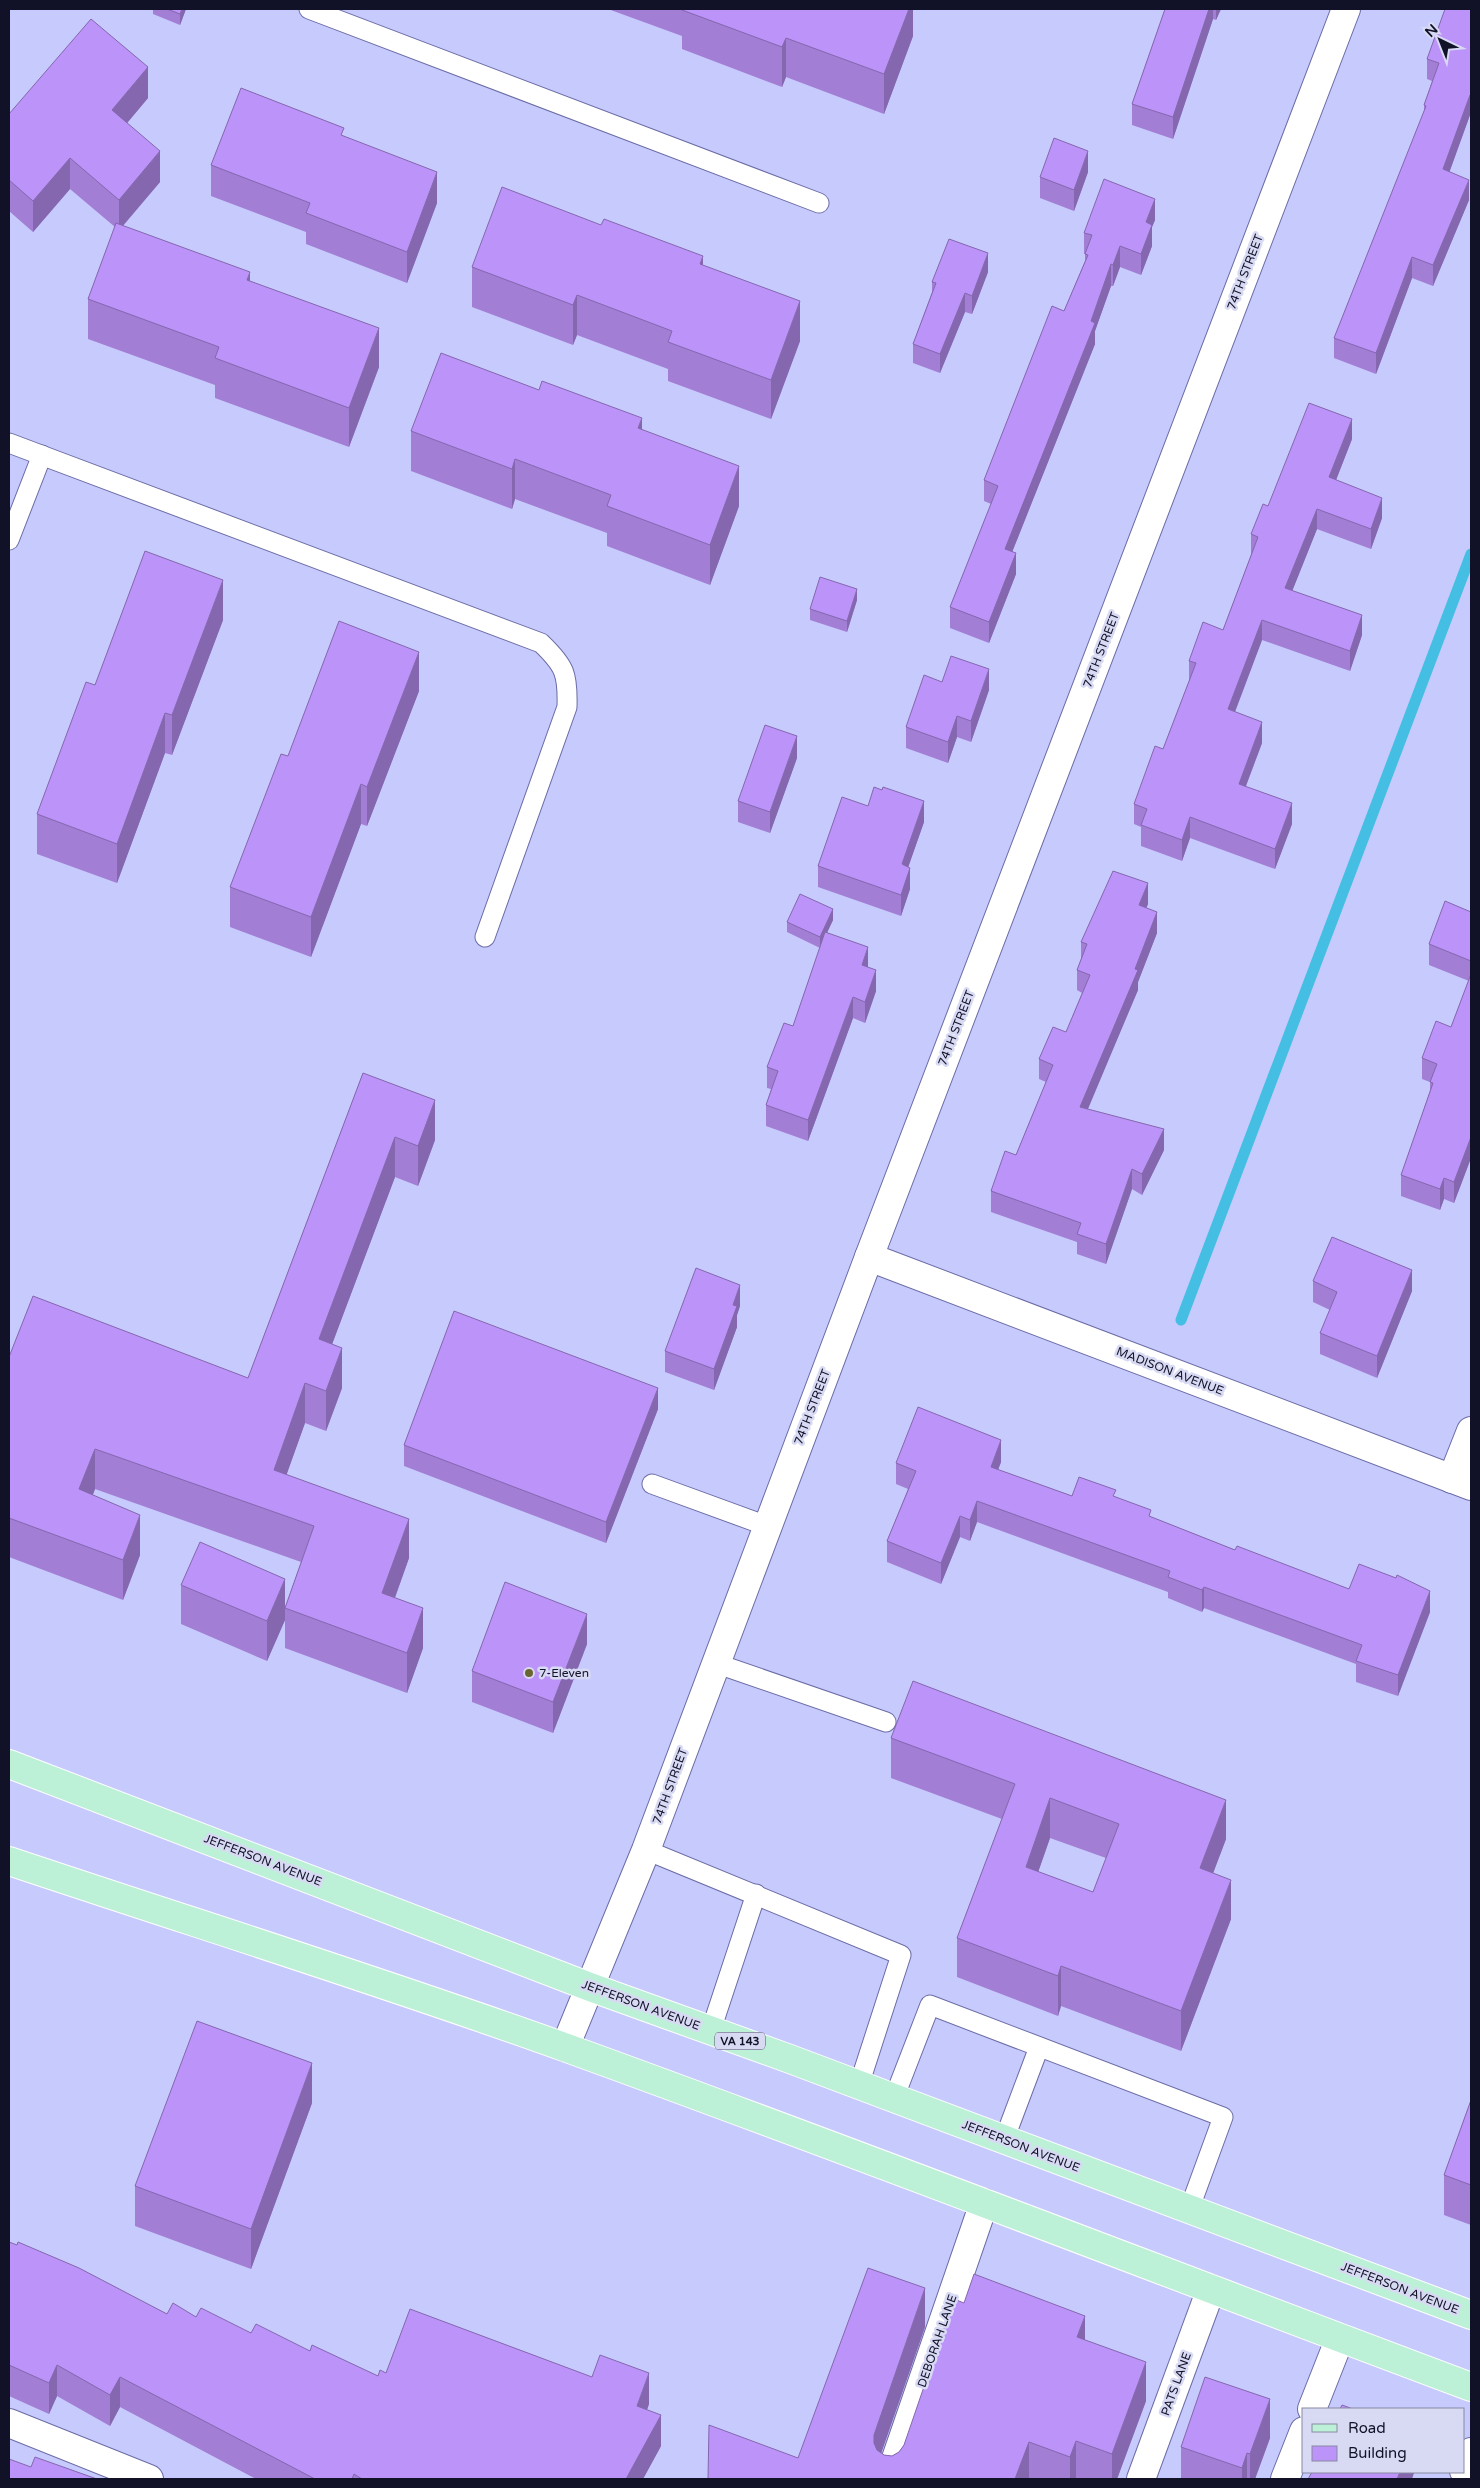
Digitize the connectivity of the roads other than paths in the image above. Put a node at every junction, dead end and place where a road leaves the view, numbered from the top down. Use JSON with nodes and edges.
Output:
{"nodes":[{"id":1,"x":309,"y":9,"type":"edge"},
{"id":2,"x":1346,"y":9,"type":"edge"},
{"id":3,"x":819,"y":203,"type":"dead end"},
{"id":4,"x":9,"y":443,"type":"edge"},
{"id":5,"x":42,"y":455,"type":"junction"},
{"id":6,"x":9,"y":540,"type":"edge"},
{"id":7,"x":485,"y":937,"type":"dead end"},
{"id":8,"x":869,"y":1257,"type":"junction"},
{"id":9,"x":1471,"y":1430,"type":"edge"},
{"id":10,"x":1462,"y":1482,"type":"edge"},
{"id":11,"x":652,"y":1484,"type":"dead end"},
{"id":12,"x":767,"y":1526,"type":"junction"},
{"id":13,"x":715,"y":1663,"type":"junction"},
{"id":14,"x":886,"y":1722,"type":"dead end"},
{"id":15,"x":9,"y":1764,"type":"edge"},
{"id":16,"x":646,"y":1850,"type":"junction"},
{"id":17,"x":9,"y":1861,"type":"edge"},
{"id":18,"x":756,"y":1894,"type":"junction"},
{"id":19,"x":590,"y":1987,"type":"junction"},
{"id":20,"x":711,"y":2030,"type":"junction"},
{"id":21,"x":565,"y":2047,"type":"junction"},
{"id":22,"x":1038,"y":2047,"type":"junction"},
{"id":23,"x":860,"y":2085,"type":"junction"},
{"id":24,"x":894,"y":2098,"type":"junction"},
{"id":25,"x":1004,"y":2140,"type":"junction"},
{"id":26,"x":984,"y":2203,"type":"junction"},
{"id":27,"x":1189,"y":2210,"type":"junction"},
{"id":28,"x":1211,"y":2289,"type":"junction"},
{"id":29,"x":1471,"y":2315,"type":"edge"},
{"id":30,"x":1340,"y":2338,"type":"junction"},
{"id":31,"x":1471,"y":2387,"type":"edge"},
{"id":32,"x":1312,"y":2408,"type":"edge"},
{"id":33,"x":9,"y":2423,"type":"edge"},
{"id":34,"x":1302,"y":2436,"type":"edge"},
{"id":35,"x":1471,"y":2452,"type":"edge"},
{"id":36,"x":1465,"y":2469,"type":"edge"},
{"id":37,"x":149,"y":2479,"type":"edge"},
{"id":38,"x":889,"y":2479,"type":"edge"},
{"id":39,"x":1141,"y":2479,"type":"edge"},
{"id":40,"x":1285,"y":2479,"type":"edge"}],
"edges":[{"from":1,"to":3,"type":"lane"},
{"from":2,"to":8,"type":"street","name":"74TH STREET"},
{"from":4,"to":5,"type":"lane"},
{"from":5,"to":6,"type":"lane"},
{"from":5,"to":7,"type":"lane"},
{"from":8,"to":10,"type":"street","name":"MADISON AVENUE"},
{"from":8,"to":12,"type":"street","name":"74TH STREET"},
{"from":9,"to":10,"type":"street"},
{"from":11,"to":12,"type":"lane"},
{"from":12,"to":13,"type":"street","name":"74TH STREET"},
{"from":13,"to":14,"type":"lane"},
{"from":13,"to":16,"type":"street","name":"74TH STREET"},
{"from":15,"to":19,"type":"main road","name":"JEFFERSON AVENUE","number":"VA 143"},
{"from":16,"to":18,"type":"lane"},
{"from":16,"to":19,"type":"street","name":"74TH STREET"},
{"from":17,"to":21,"type":"main road"},
{"from":18,"to":20,"type":"lane"},
{"from":18,"to":23,"type":"lane"},
{"from":19,"to":20,"type":"main road","name":"JEFFERSON AVENUE","number":"VA 143"},
{"from":19,"to":21,"type":"street","name":"74TH STREET"},
{"from":20,"to":23,"type":"main road","name":"JEFFERSON AVENUE","number":"VA 143"},
{"from":21,"to":26,"type":"main road"},
{"from":22,"to":24,"type":"lane"},
{"from":22,"to":25,"type":"lane"},
{"from":22,"to":27,"type":"lane"},
{"from":23,"to":24,"type":"main road","name":"JEFFERSON AVENUE","number":"VA 143"},
{"from":24,"to":25,"type":"main road","name":"JEFFERSON AVENUE","number":"VA 143"},
{"from":25,"to":27,"type":"main road","name":"JEFFERSON AVENUE","number":"VA 143"},
{"from":26,"to":28,"type":"main road"},
{"from":26,"to":38,"type":"street","name":"DEBORAH LANE"},
{"from":27,"to":29,"type":"main road","name":"JEFFERSON AVENUE","number":"VA 143"},
{"from":28,"to":30,"type":"main road"},
{"from":28,"to":39,"type":"street","name":"PATS LANE"},
{"from":30,"to":31,"type":"main road"},
{"from":30,"to":32,"type":"street"},
{"from":33,"to":37,"type":"street"},
{"from":34,"to":40,"type":"street"},
{"from":35,"to":36,"type":"street"}]}
